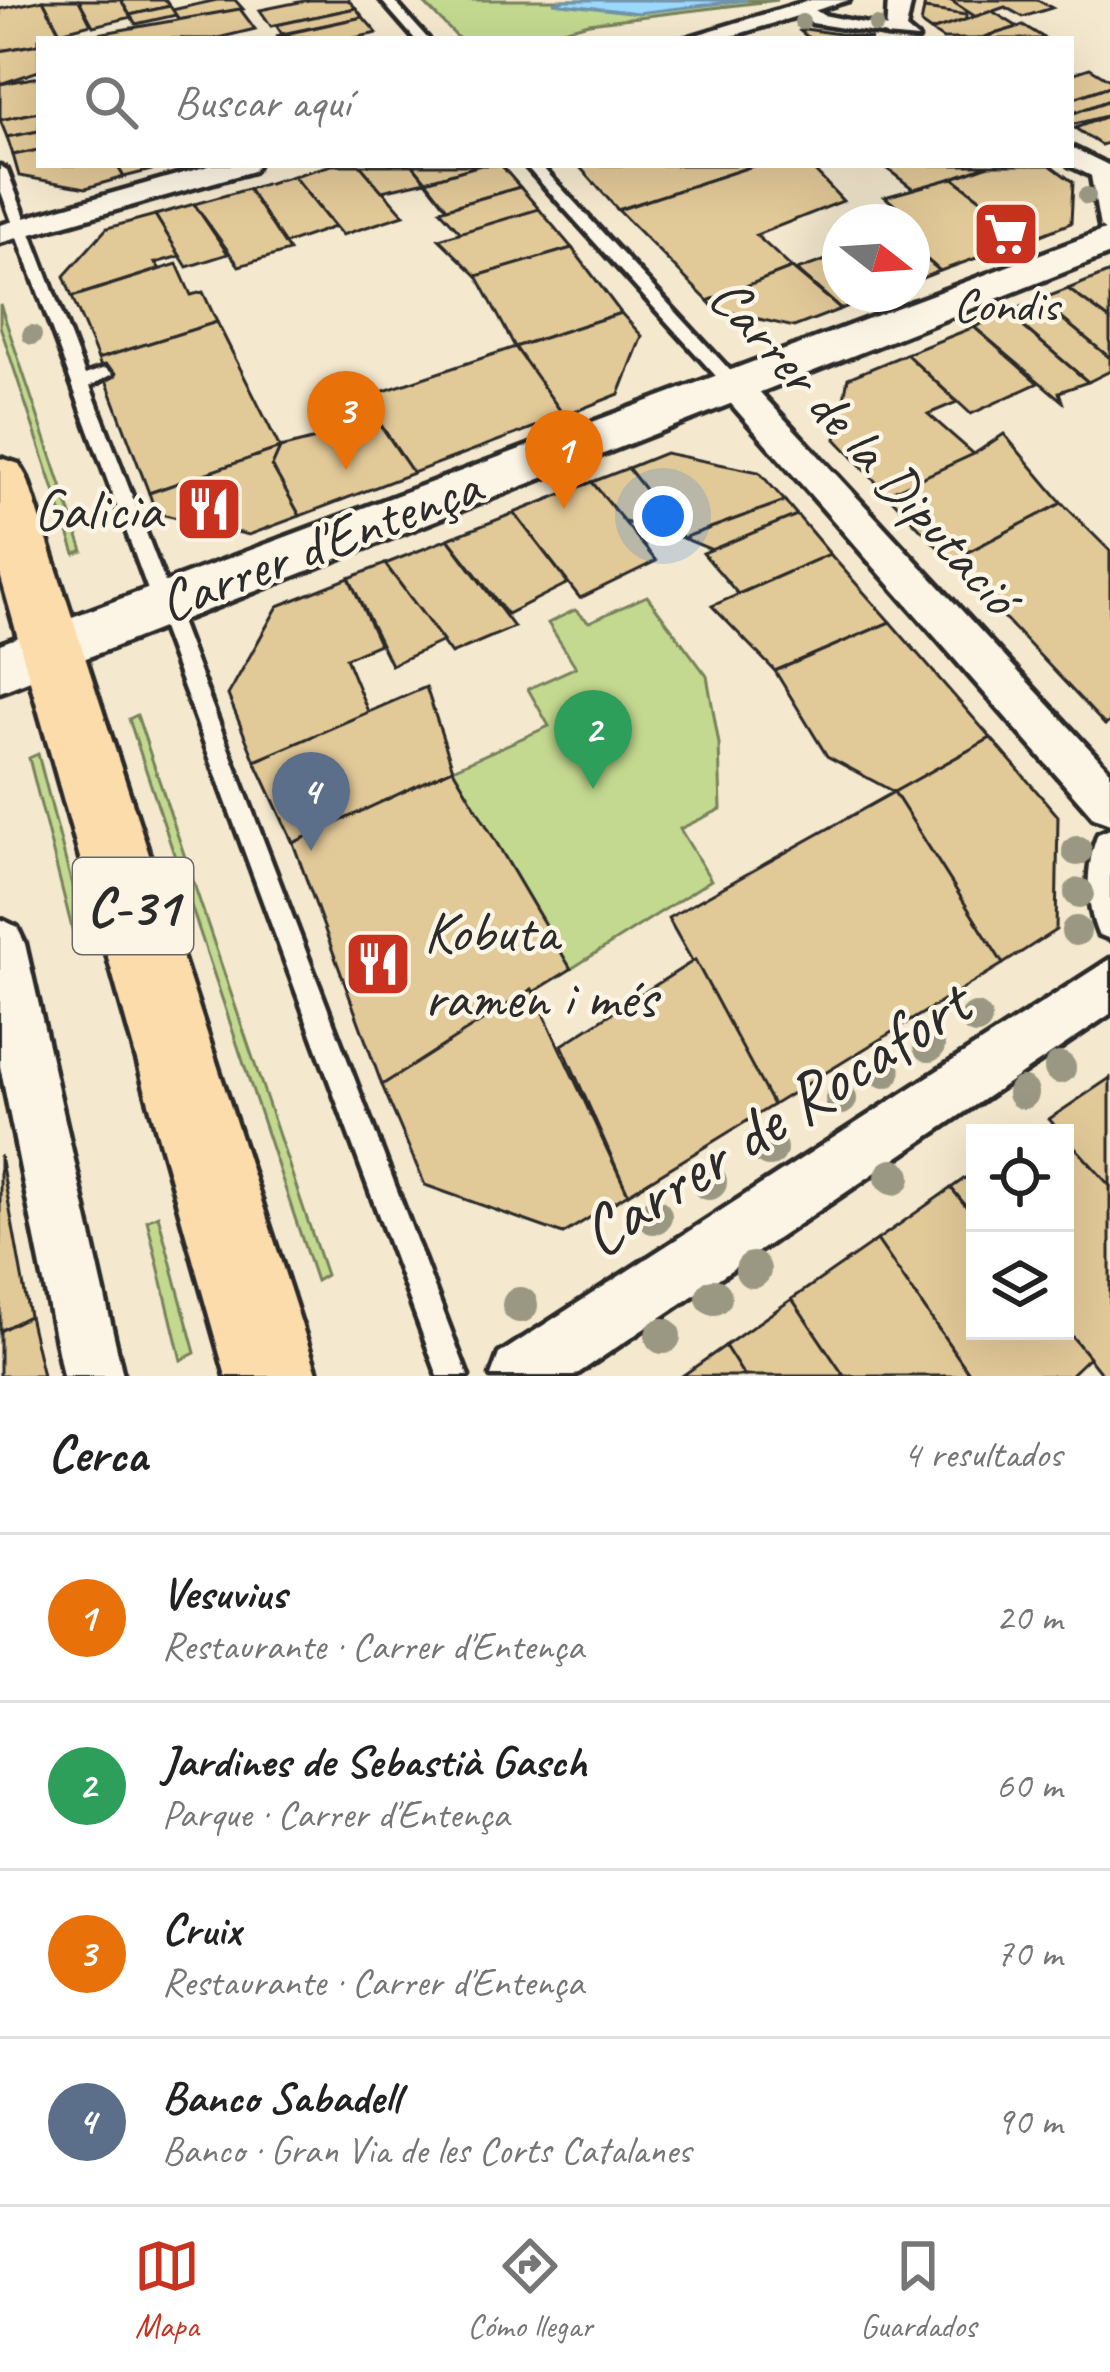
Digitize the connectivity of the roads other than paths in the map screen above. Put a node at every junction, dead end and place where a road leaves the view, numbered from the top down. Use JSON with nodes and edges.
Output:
{"nodes":[{"id":1,"x":387,"y":0,"type":"edge"},
{"id":2,"x":837,"y":0,"type":"edge"},
{"id":3,"x":900,"y":0,"type":"edge"},
{"id":4,"x":805,"y":9,"type":"junction"},
{"id":5,"x":900,"y":35,"type":"edge"},
{"id":6,"x":419,"y":36,"type":"edge"},
{"id":7,"x":706,"y":36,"type":"edge"},
{"id":8,"x":1074,"y":157,"type":"edge"},
{"id":9,"x":232,"y":168,"type":"edge"},
{"id":10,"x":535,"y":168,"type":"edge"},
{"id":11,"x":0,"y":170,"type":"edge"},
{"id":12,"x":1106,"y":177,"type":"edge"},
{"id":13,"x":1110,"y":226,"type":"edge"},
{"id":14,"x":11,"y":231,"type":"edge"},
{"id":15,"x":1110,"y":240,"type":"edge"},
{"id":16,"x":105,"y":374,"type":"dead end"},
{"id":17,"x":731,"y":382,"type":"junction"},
{"id":18,"x":79,"y":384,"type":"junction"},
{"id":19,"x":0,"y":478,"type":"edge"},
{"id":20,"x":164,"y":604,"type":"junction"},
{"id":21,"x":27,"y":657,"type":"edge"},
{"id":22,"x":1110,"y":803,"type":"edge"},
{"id":23,"x":1110,"y":844,"type":"edge"},
{"id":24,"x":1109,"y":908,"type":"edge"},
{"id":25,"x":0,"y":944,"type":"edge"},
{"id":26,"x":1110,"y":984,"type":"edge"},
{"id":27,"x":92,"y":1376,"type":"edge"},
{"id":28,"x":272,"y":1376,"type":"edge"},
{"id":29,"x":453,"y":1376,"type":"edge"},
{"id":30,"x":521,"y":1376,"type":"edge"}],
"edges":[{"from":1,"to":6,"type":"lane"},
{"from":2,"to":4,"type":"street"},
{"from":3,"to":5,"type":"street"},
{"from":4,"to":5,"type":"street"},
{"from":4,"to":7,"type":"street"},
{"from":8,"to":12,"type":"street"},
{"from":9,"to":14,"type":"street"},
{"from":10,"to":17,"type":"lane","name":"Carrer de la Diputació"},
{"from":11,"to":14,"type":"lane"},
{"from":12,"to":13,"type":"street"},
{"from":14,"to":18,"type":"lane"},
{"from":15,"to":17,"type":"main road","name":"Carrer d'Entença"},
{"from":16,"to":18,"type":"lane"},
{"from":17,"to":20,"type":"main road","name":"Carrer d'Entença"},
{"from":17,"to":22,"type":"street","name":"Carrer de la Diputació"},
{"from":18,"to":20,"type":"lane"},
{"from":19,"to":21,"type":"main road","number":"C-31"},
{"from":20,"to":21,"type":"main road","name":"Carrer d'Entença"},
{"from":20,"to":29,"type":"lane"},
{"from":21,"to":28,"type":"main road","number":"C-31"},
{"from":23,"to":24,"type":"street"},
{"from":25,"to":27,"type":"street"},
{"from":26,"to":30,"type":"street","name":"Carrer de Rocafort"}]}
